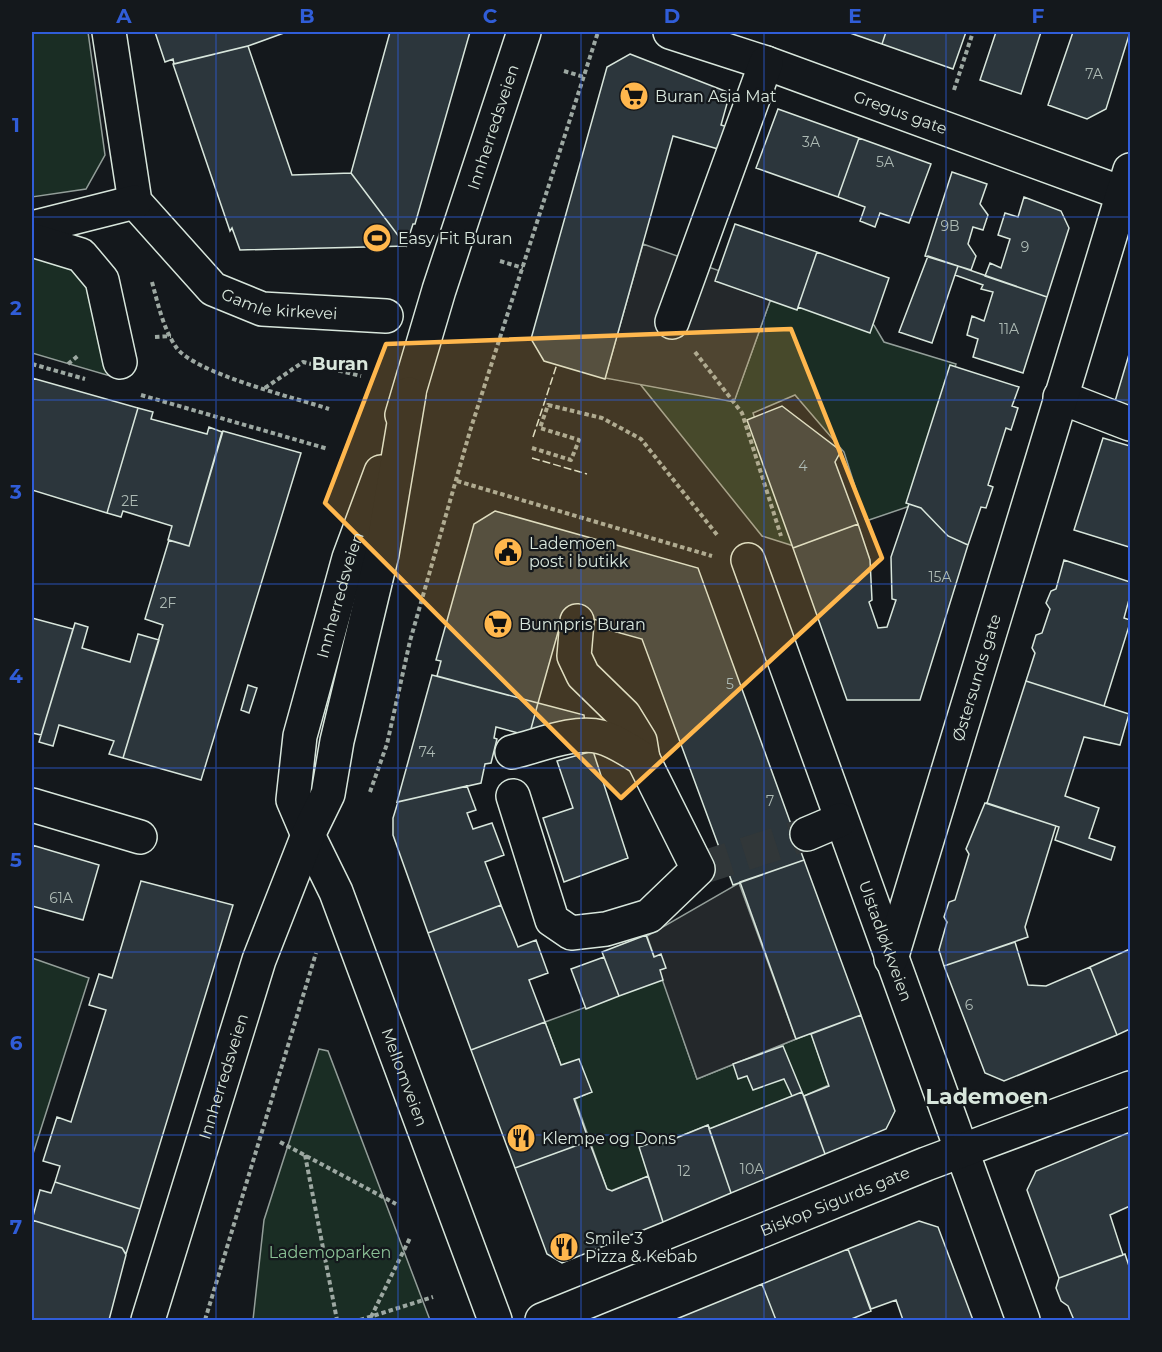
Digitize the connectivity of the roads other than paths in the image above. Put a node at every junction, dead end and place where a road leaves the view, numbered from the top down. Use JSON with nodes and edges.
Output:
{"nodes":[{"id":1,"x":109,"y":32,"type":"edge"},
{"id":2,"x":524,"y":32,"type":"edge"},
{"id":3,"x":670,"y":32,"type":"edge"},
{"id":4,"x":766,"y":63,"type":"junction"},
{"id":5,"x":1128,"y":186,"type":"edge"},
{"id":6,"x":135,"y":202,"type":"junction"},
{"id":7,"x":32,"y":228,"type":"edge"},
{"id":8,"x":32,"y":240,"type":"edge"},
{"id":9,"x":386,"y":316,"type":"dead end"},
{"id":10,"x":672,"y":322,"type":"road end"},
{"id":11,"x":120,"y":362,"type":"dead end"},
{"id":12,"x":1060,"y":397,"type":"junction"},
{"id":13,"x":1131,"y":424,"type":"edge"},
{"id":14,"x":748,"y":561,"type":"road end"},
{"id":15,"x":577,"y":621,"type":"dead end"},
{"id":16,"x":512,"y":752,"type":"dead end"},
{"id":17,"x":643,"y":759,"type":"junction"},
{"id":18,"x":513,"y":796,"type":"dead end"},
{"id":19,"x":32,"y":805,"type":"edge"},
{"id":20,"x":840,"y":820,"type":"junction"},
{"id":21,"x":807,"y":834,"type":"tunnel mouth"},
{"id":22,"x":308,"y":835,"type":"junction"},
{"id":23,"x":140,"y":837,"type":"dead end"},
{"id":24,"x":891,"y":959,"type":"junction"},
{"id":25,"x":1131,"y":1088,"type":"edge"},
{"id":26,"x":963,"y":1150,"type":"junction"},
{"id":27,"x":148,"y":1320,"type":"edge"},
{"id":28,"x":495,"y":1320,"type":"edge"},
{"id":29,"x":542,"y":1320,"type":"edge"},
{"id":30,"x":1023,"y":1320,"type":"edge"}],
"edges":[{"from":1,"to":6,"type":"street"},
{"from":2,"to":22,"type":"street","name":"Innherredsveien"},
{"from":3,"to":4,"type":"street","name":"Gregus gate"},
{"from":4,"to":5,"type":"street","name":"Gregus gate"},
{"from":4,"to":10,"type":"street"},
{"from":5,"to":12,"type":"street","name":"Østersunds gate"},
{"from":6,"to":7,"type":"street"},
{"from":6,"to":9,"type":"street","name":"Gamle kirkevei"},
{"from":8,"to":11,"type":"street"},
{"from":12,"to":13,"type":"street"},
{"from":12,"to":24,"type":"street","name":"Østersunds gate"},
{"from":14,"to":20,"type":"street","name":"Ulstadløkkveien"},
{"from":15,"to":17,"type":"street"},
{"from":16,"to":17,"type":"street"},
{"from":17,"to":18,"type":"street"},
{"from":19,"to":23,"type":"street"},
{"from":20,"to":21,"type":"street"},
{"from":20,"to":24,"type":"street","name":"Ulstadløkkveien"},
{"from":22,"to":27,"type":"street","name":"Innherredsveien"},
{"from":22,"to":28,"type":"street","name":"Mellomveien"},
{"from":24,"to":26,"type":"street","name":"Ulstadløkkveien"},
{"from":25,"to":26,"type":"street","name":"Biskop Sigurds gate"},
{"from":26,"to":29,"type":"street","name":"Biskop Sigurds gate"},
{"from":26,"to":30,"type":"street","name":"Ulstadløkkveien"}]}
